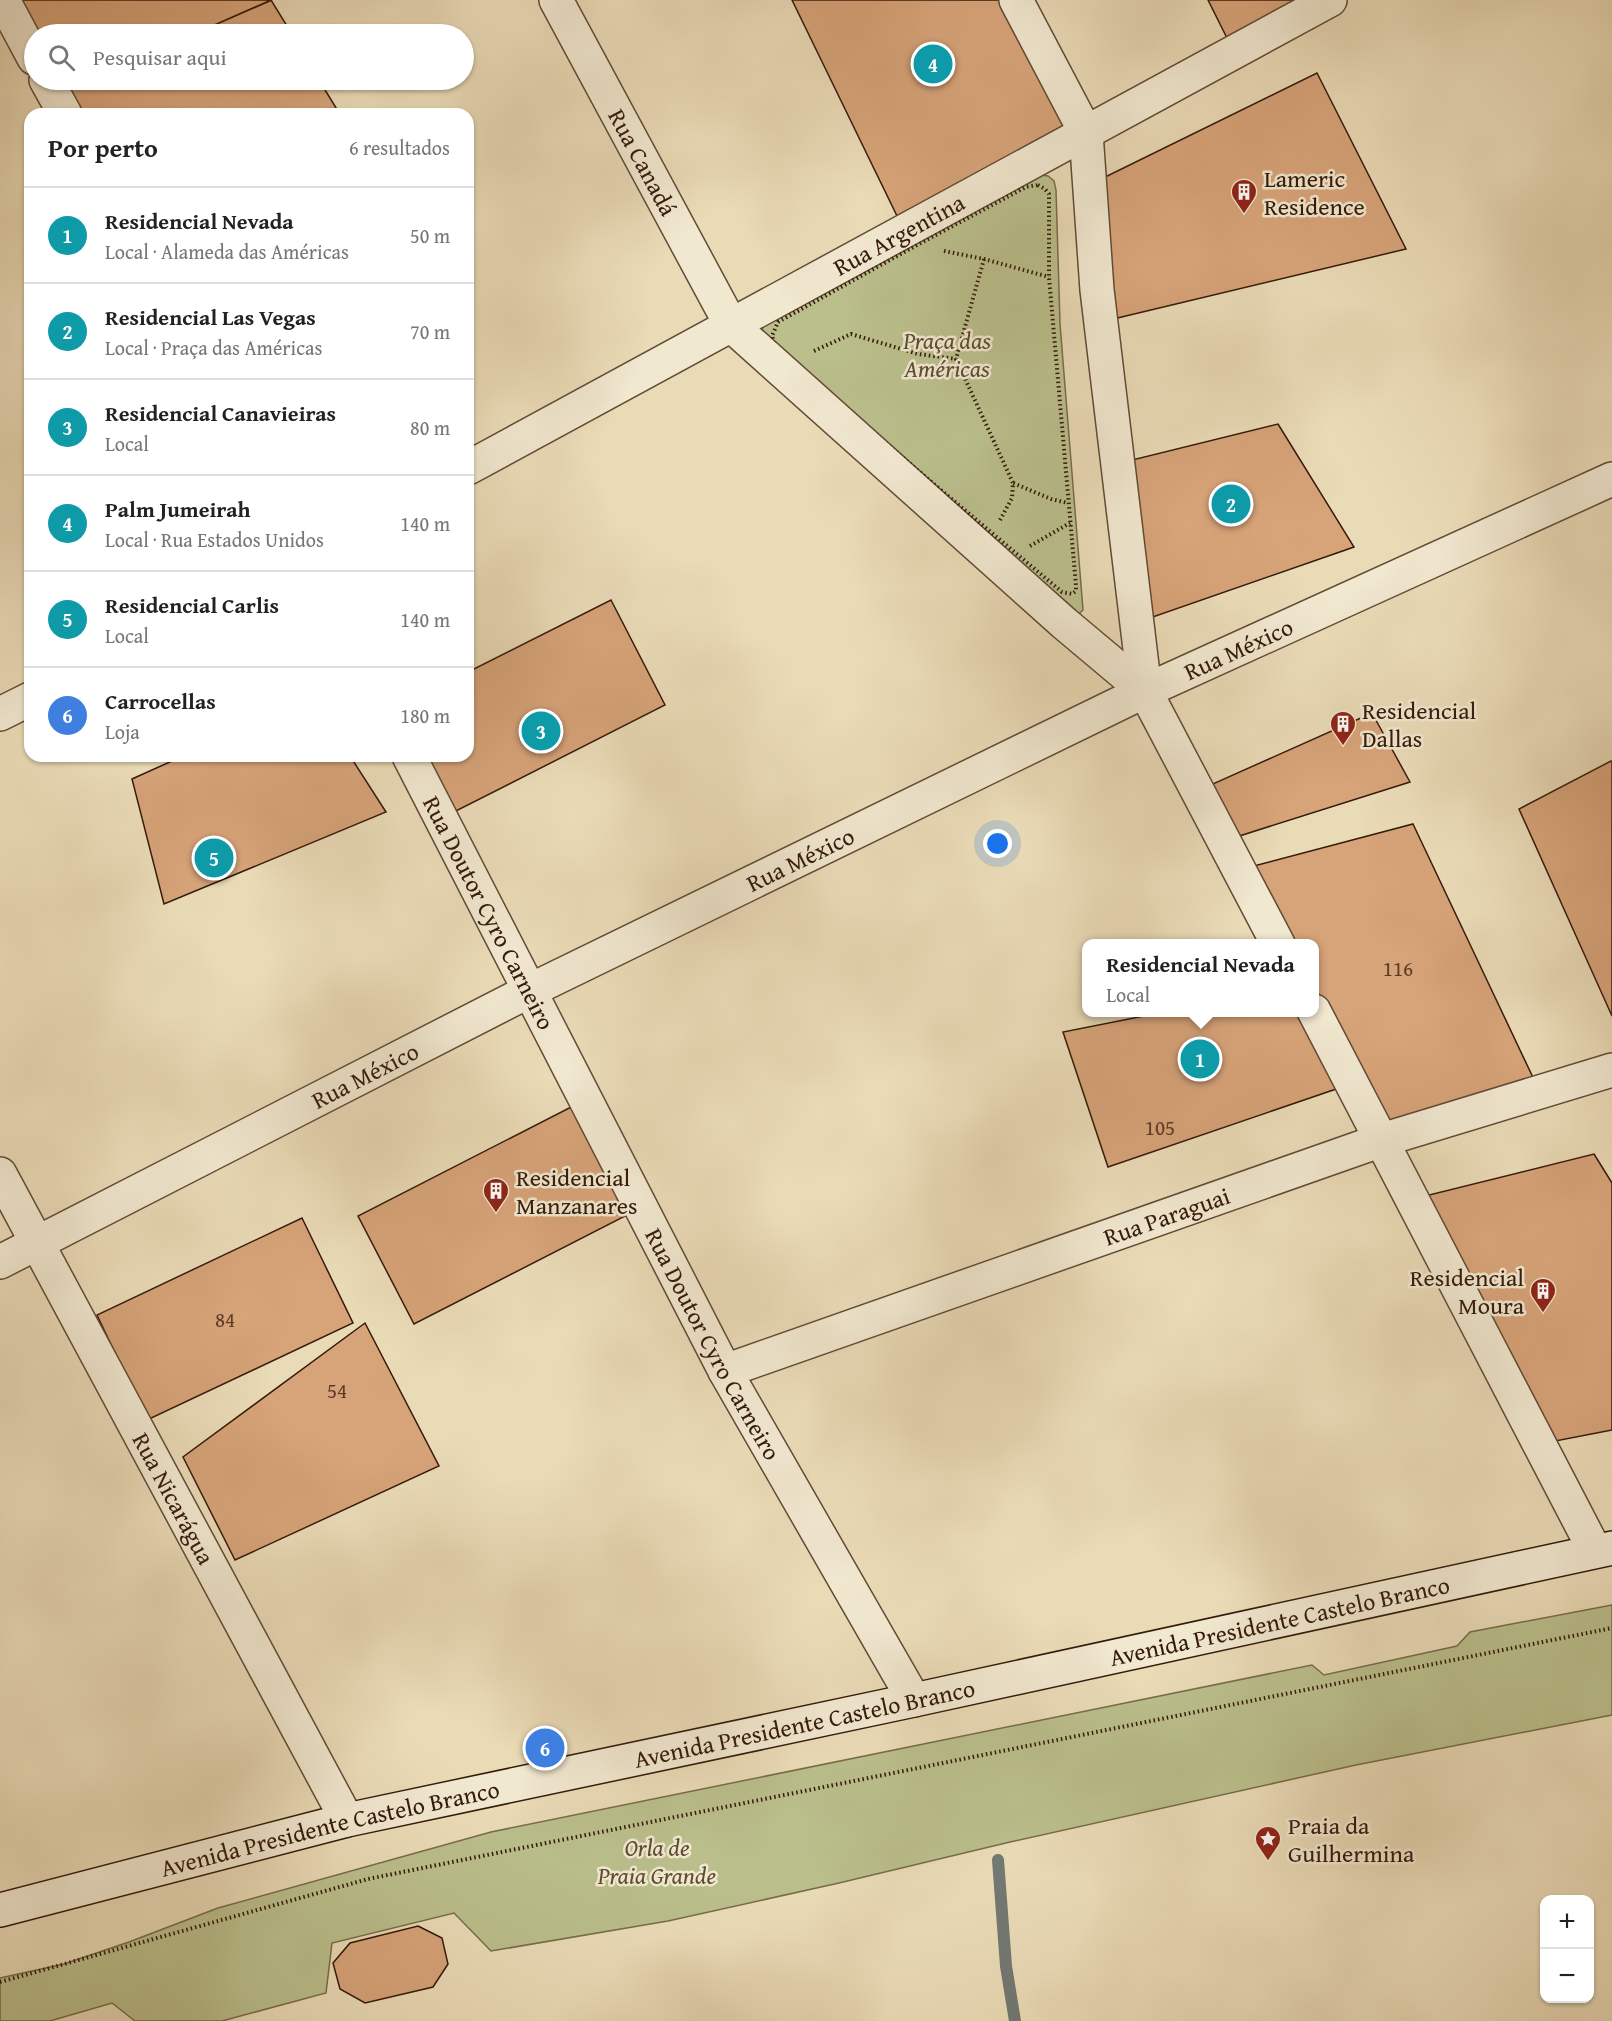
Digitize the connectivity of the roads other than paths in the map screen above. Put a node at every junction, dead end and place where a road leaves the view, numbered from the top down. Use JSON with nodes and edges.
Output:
{"nodes":[{"id":1,"x":3,"y":0,"type":"edge"},
{"id":2,"x":556,"y":0,"type":"edge"},
{"id":3,"x":1016,"y":0,"type":"edge"},
{"id":4,"x":1329,"y":0,"type":"edge"},
{"id":5,"x":24,"y":39,"type":"edge"},
{"id":6,"x":52,"y":90,"type":"edge"},
{"id":7,"x":62,"y":108,"type":"edge"},
{"id":8,"x":1086,"y":133,"type":"junction"},
{"id":9,"x":731,"y":325,"type":"junction"},
{"id":10,"x":474,"y":465,"type":"edge"},
{"id":11,"x":1612,"y":478,"type":"edge"},
{"id":12,"x":1145,"y":691,"type":"junction"},
{"id":13,"x":24,"y":702,"type":"edge"},
{"id":14,"x":0,"y":714,"type":"edge"},
{"id":15,"x":412,"y":762,"type":"edge"},
{"id":16,"x":1275,"y":939,"type":"edge"},
{"id":17,"x":531,"y":990,"type":"junction"},
{"id":18,"x":1317,"y":1017,"type":"edge"},
{"id":19,"x":1612,"y":1070,"type":"edge"},
{"id":20,"x":1382,"y":1140,"type":"junction"},
{"id":21,"x":0,"y":1174,"type":"edge"},
{"id":22,"x":36,"y":1244,"type":"junction"},
{"id":23,"x":0,"y":1263,"type":"edge"},
{"id":24,"x":725,"y":1371,"type":"junction"},
{"id":25,"x":1604,"y":1549,"type":"edge"},
{"id":26,"x":914,"y":1700,"type":"junction"},
{"id":27,"x":347,"y":1820,"type":"junction"},
{"id":28,"x":0,"y":1910,"type":"edge"}],
"edges":[{"from":1,"to":5,"type":"street"},
{"from":2,"to":9,"type":"street","name":"Rua Canadá"},
{"from":3,"to":8,"type":"street"},
{"from":4,"to":8,"type":"street","name":"Rua Argentina"},
{"from":6,"to":7,"type":"street"},
{"from":8,"to":9,"type":"street","name":"Rua Argentina"},
{"from":8,"to":12,"type":"street"},
{"from":9,"to":10,"type":"street","name":"Rua Argentina"},
{"from":9,"to":12,"type":"street"},
{"from":11,"to":12,"type":"street","name":"Rua México"},
{"from":12,"to":16,"type":"street"},
{"from":12,"to":17,"type":"street","name":"Rua México"},
{"from":13,"to":14,"type":"street"},
{"from":15,"to":17,"type":"street","name":"Rua Doutor Cyro Carneiro"},
{"from":17,"to":22,"type":"street","name":"Rua México"},
{"from":17,"to":24,"type":"street","name":"Rua Doutor Cyro Carneiro"},
{"from":18,"to":20,"type":"street"},
{"from":19,"to":20,"type":"street","name":"Rua Paraguai"},
{"from":20,"to":24,"type":"street","name":"Rua Paraguai"},
{"from":20,"to":25,"type":"street"},
{"from":21,"to":22,"type":"street","name":"Rua Nicarágua"},
{"from":22,"to":23,"type":"street","name":"Rua México"},
{"from":22,"to":27,"type":"street","name":"Rua Nicarágua"},
{"from":24,"to":26,"type":"street","name":"Rua Doutor Cyro Carneiro"},
{"from":25,"to":26,"type":"street","name":"Avenida Presidente Castelo Branco"},
{"from":26,"to":27,"type":"street","name":"Avenida Presidente Castelo Branco"},
{"from":27,"to":28,"type":"street","name":"Avenida Presidente Castelo Branco"}]}
